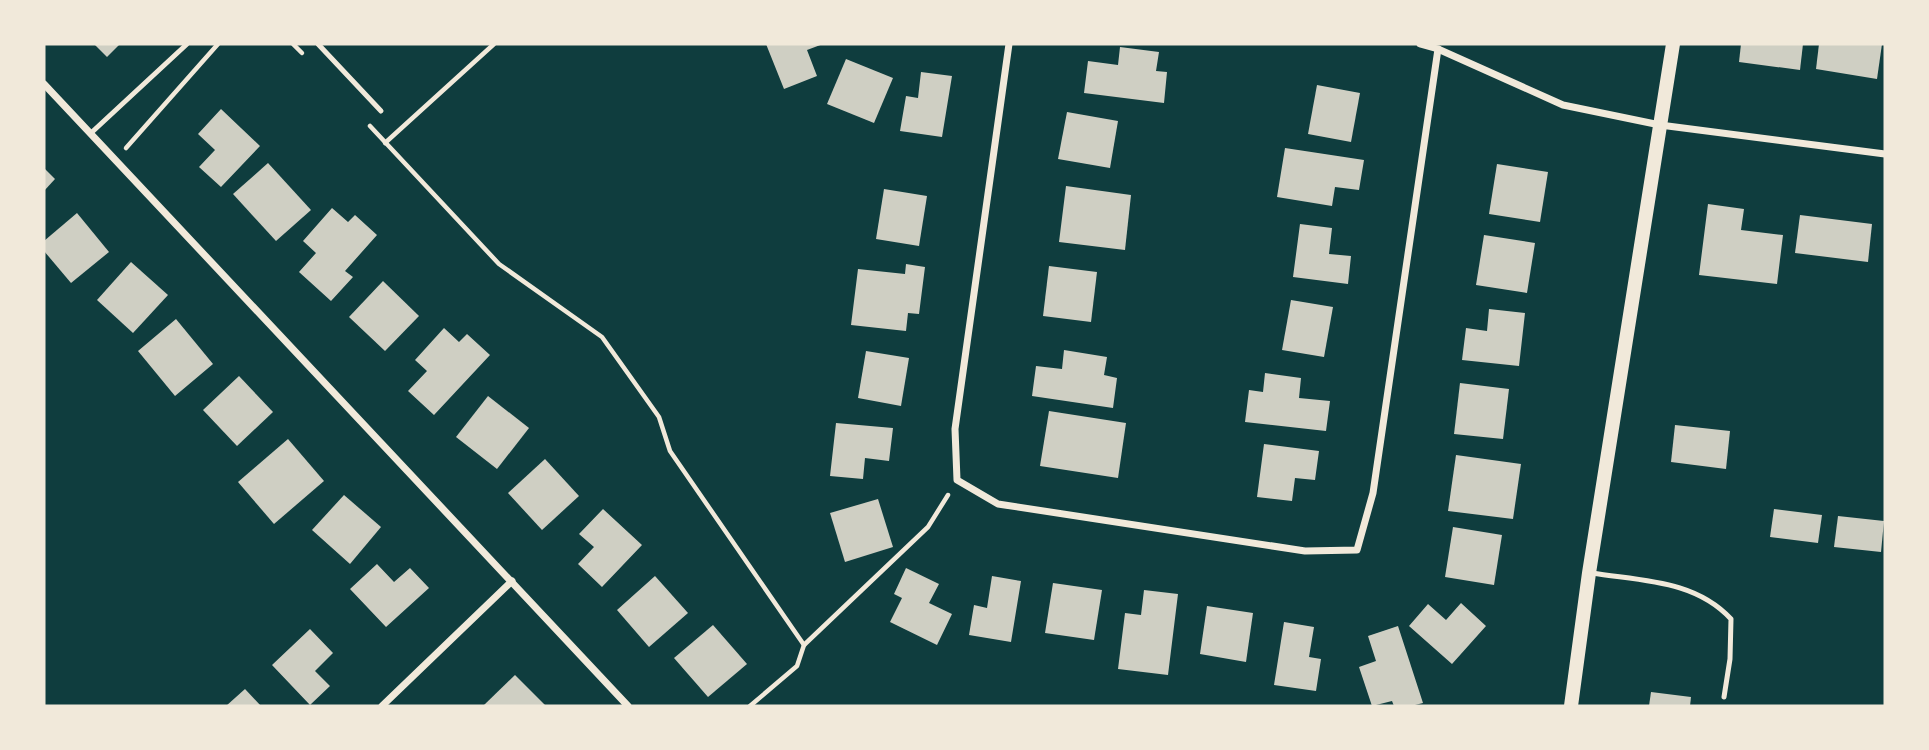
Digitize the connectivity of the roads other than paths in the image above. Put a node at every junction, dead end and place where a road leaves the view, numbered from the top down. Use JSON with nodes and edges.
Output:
{"nodes":[{"id":1,"x":187,"y":44,"type":"edge"},
{"id":2,"x":317,"y":44,"type":"edge"},
{"id":3,"x":1009,"y":44,"type":"edge"},
{"id":4,"x":1420,"y":44,"type":"edge"},
{"id":5,"x":1673,"y":44,"type":"edge"},
{"id":6,"x":1438,"y":49,"type":"junction"},
{"id":7,"x":44,"y":84,"type":"edge"},
{"id":8,"x":381,"y":111,"type":"dead end"},
{"id":9,"x":1660,"y":125,"type":"junction"},
{"id":10,"x":91,"y":133,"type":"junction"},
{"id":11,"x":1885,"y":154,"type":"edge"},
{"id":12,"x":1589,"y":573,"type":"junction"},
{"id":13,"x":512,"y":581,"type":"junction"},
{"id":14,"x":1724,"y":697,"type":"dead end"},
{"id":15,"x":382,"y":706,"type":"edge"},
{"id":16,"x":628,"y":706,"type":"edge"},
{"id":17,"x":1571,"y":706,"type":"edge"}],
"edges":[{"from":1,"to":10,"type":"lane"},
{"from":2,"to":8,"type":"lane"},
{"from":3,"to":6,"type":"street"},
{"from":4,"to":6,"type":"street"},
{"from":5,"to":9,"type":"main road"},
{"from":6,"to":9,"type":"street"},
{"from":7,"to":10,"type":"street"},
{"from":9,"to":11,"type":"street"},
{"from":9,"to":12,"type":"main road"},
{"from":10,"to":13,"type":"street"},
{"from":12,"to":14,"type":"lane"},
{"from":12,"to":17,"type":"main road"},
{"from":13,"to":15,"type":"street"},
{"from":13,"to":16,"type":"street"}]}
